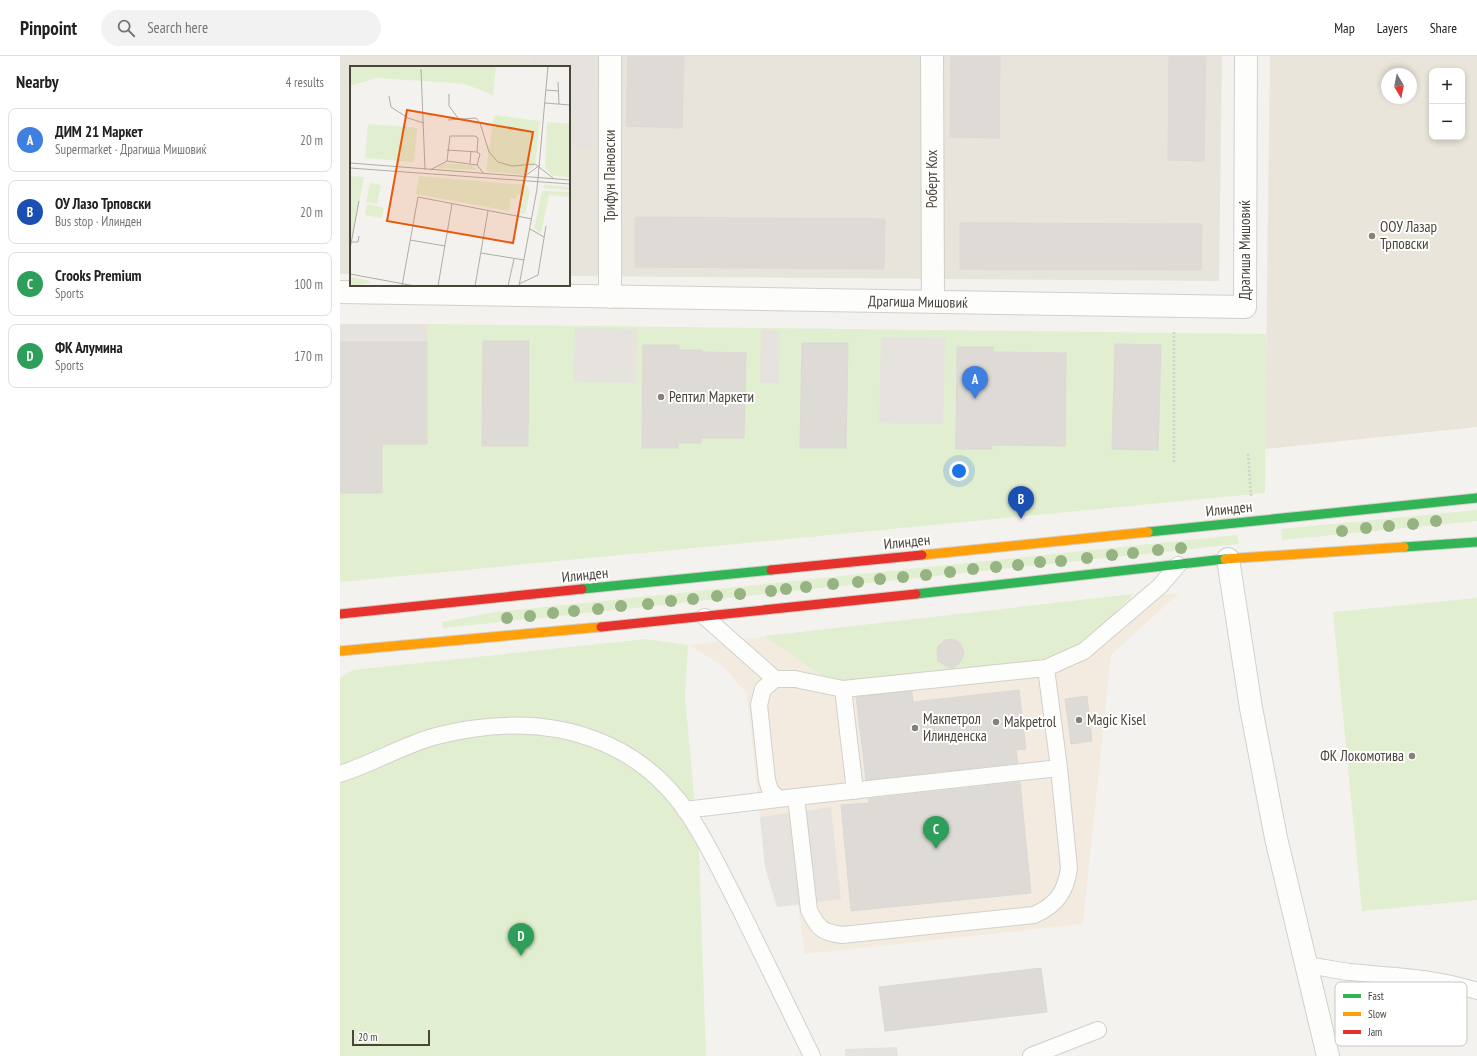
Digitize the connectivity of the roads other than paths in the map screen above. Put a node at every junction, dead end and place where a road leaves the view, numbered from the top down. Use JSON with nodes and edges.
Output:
{"nodes":[{"id":1,"x":610,"y":56,"type":"edge"},
{"id":2,"x":932,"y":56,"type":"edge"},
{"id":3,"x":1246,"y":56,"type":"edge"},
{"id":4,"x":340,"y":292,"type":"edge"},
{"id":5,"x":610,"y":297,"type":"junction"},
{"id":6,"x":933,"y":302,"type":"junction"},
{"id":7,"x":1477,"y":498,"type":"edge"},
{"id":8,"x":1477,"y":542,"type":"edge"},
{"id":9,"x":1228,"y":559,"type":"junction"},
{"id":10,"x":1178,"y":565,"type":"junction"},
{"id":11,"x":340,"y":614,"type":"edge"},
{"id":12,"x":705,"y":617,"type":"junction"},
{"id":13,"x":372,"y":648,"type":"junction"},
{"id":14,"x":340,"y":651,"type":"edge"},
{"id":15,"x":340,"y":660,"type":"edge"},
{"id":16,"x":1046,"y":668,"type":"junction"},
{"id":17,"x":775,"y":679,"type":"junction"},
{"id":18,"x":843,"y":689,"type":"junction"},
{"id":19,"x":1059,"y":768,"type":"junction"},
{"id":20,"x":340,"y":774,"type":"edge"},
{"id":21,"x":855,"y":791,"type":"junction"},
{"id":22,"x":796,"y":797,"type":"junction"},
{"id":23,"x":778,"y":799,"type":"junction"},
{"id":24,"x":685,"y":810,"type":"junction"},
{"id":25,"x":1306,"y":965,"type":"junction"},
{"id":26,"x":1447,"y":982,"type":"edge"},
{"id":27,"x":1467,"y":987,"type":"edge"},
{"id":28,"x":1477,"y":991,"type":"edge"},
{"id":29,"x":1098,"y":1030,"type":"dead end"},
{"id":30,"x":812,"y":1056,"type":"edge"},
{"id":31,"x":1031,"y":1056,"type":"edge"},
{"id":32,"x":1328,"y":1056,"type":"edge"}],
"edges":[{"from":1,"to":5,"type":"street","name":"Трифун Пановски"},
{"from":2,"to":6,"type":"street","name":"Роберт Кох"},
{"from":3,"to":6,"type":"street","name":"Драгиша Мишовиќ"},
{"from":4,"to":5,"type":"street","name":"Драгиша Мишовиќ"},
{"from":5,"to":6,"type":"street","name":"Драгиша Мишовиќ"},
{"from":7,"to":11,"type":"street","name":"Илинден"},
{"from":8,"to":9,"type":"street"},
{"from":9,"to":10,"type":"street"},
{"from":9,"to":25,"type":"street"},
{"from":10,"to":12,"type":"street"},
{"from":10,"to":16,"type":"lane"},
{"from":12,"to":13,"type":"street"},
{"from":12,"to":17,"type":"lane"},
{"from":13,"to":14,"type":"street"},
{"from":13,"to":15,"type":"street"},
{"from":16,"to":18,"type":"lane"},
{"from":16,"to":19,"type":"lane"},
{"from":17,"to":18,"type":"lane"},
{"from":17,"to":23,"type":"lane"},
{"from":18,"to":21,"type":"lane"},
{"from":19,"to":21,"type":"lane"},
{"from":19,"to":22,"type":"lane"},
{"from":20,"to":24,"type":"lane"},
{"from":21,"to":22,"type":"lane"},
{"from":22,"to":23,"type":"lane"},
{"from":23,"to":24,"type":"lane"},
{"from":24,"to":30,"type":"lane"},
{"from":25,"to":26,"type":"lane"},
{"from":25,"to":32,"type":"street"},
{"from":27,"to":28,"type":"lane"},
{"from":29,"to":31,"type":"lane"}]}
